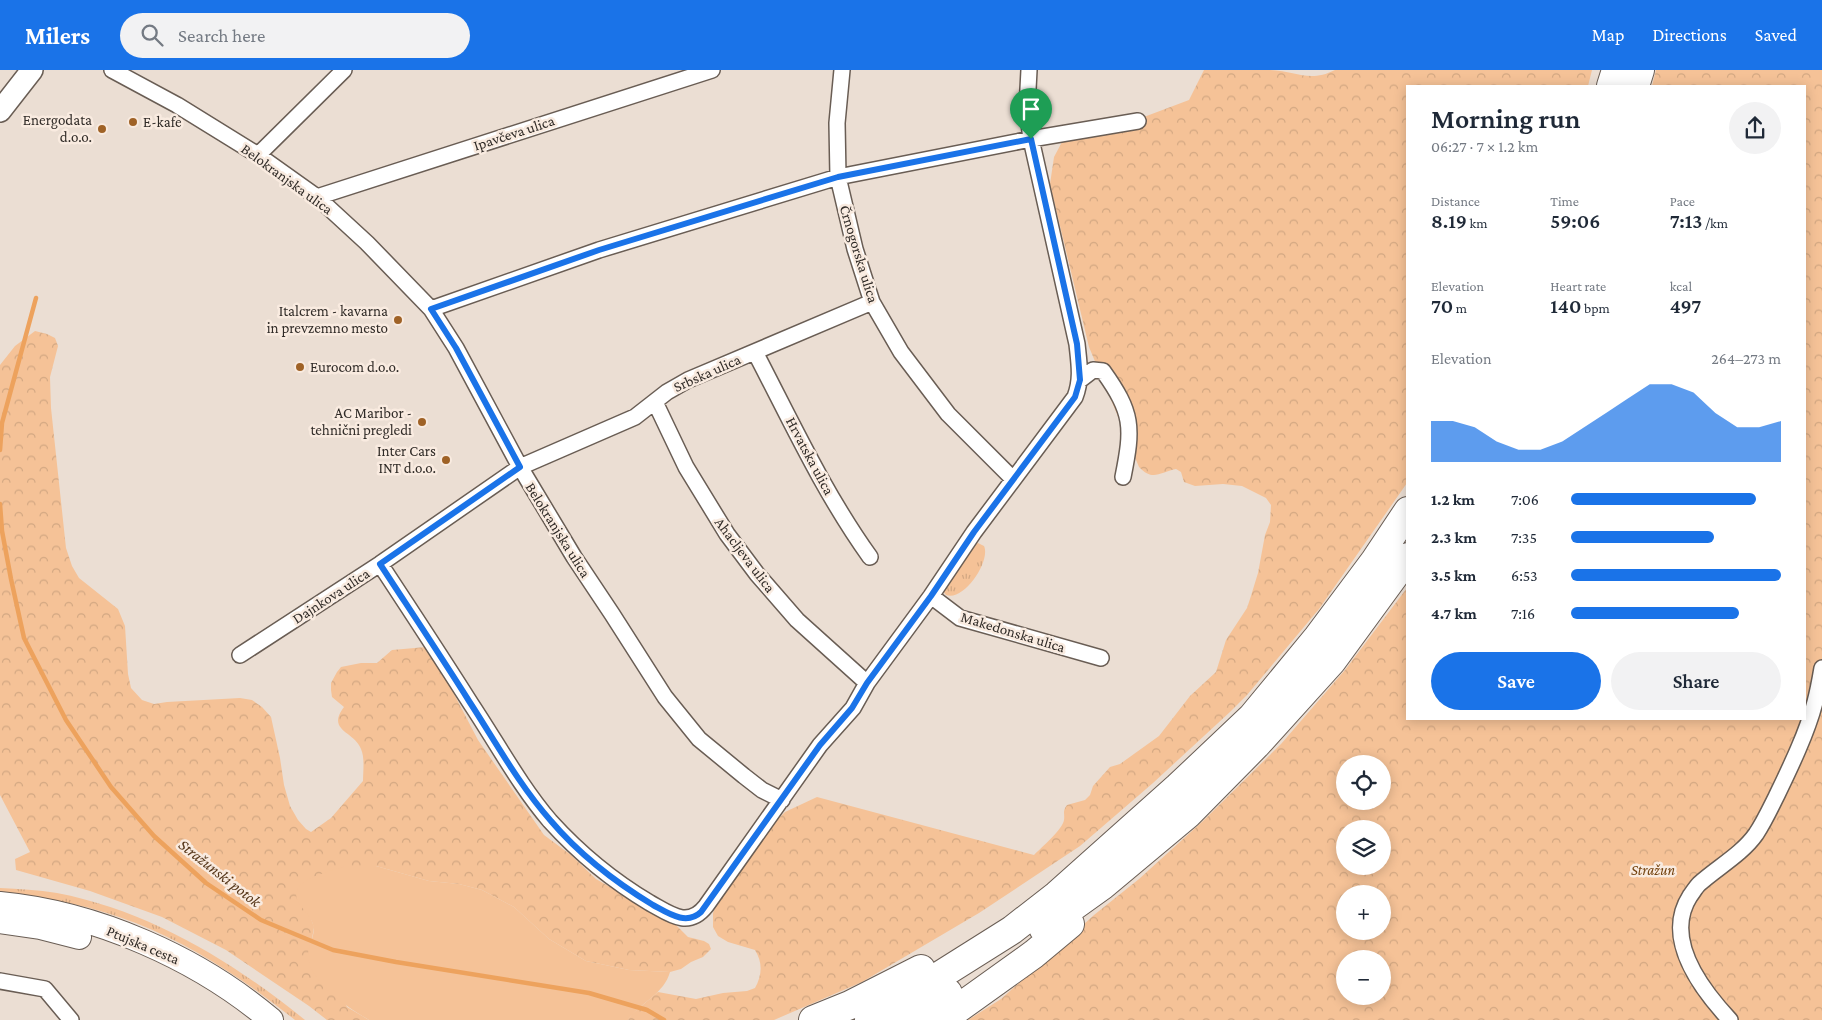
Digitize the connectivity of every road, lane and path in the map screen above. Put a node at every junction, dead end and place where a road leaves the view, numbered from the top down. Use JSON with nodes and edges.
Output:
{"nodes":[{"id":1,"x":32,"y":70,"type":"edge"},
{"id":2,"x":112,"y":70,"type":"edge"},
{"id":3,"x":344,"y":70,"type":"edge"},
{"id":4,"x":712,"y":70,"type":"edge"},
{"id":5,"x":842,"y":70,"type":"edge"},
{"id":6,"x":1029,"y":70,"type":"edge"},
{"id":7,"x":1616,"y":70,"type":"edge"},
{"id":8,"x":1640,"y":70,"type":"edge"},
{"id":9,"x":1611,"y":85,"type":"edge"},
{"id":10,"x":1635,"y":85,"type":"edge"},
{"id":11,"x":0,"y":111,"type":"edge"},
{"id":12,"x":1138,"y":121,"type":"dead end"},
{"id":13,"x":1031,"y":139,"type":"junction"},
{"id":14,"x":258,"y":155,"type":"junction"},
{"id":15,"x":838,"y":177,"type":"junction"},
{"id":16,"x":317,"y":197,"type":"junction"},
{"id":17,"x":872,"y":302,"type":"junction"},
{"id":18,"x":431,"y":309,"type":"junction"},
{"id":19,"x":755,"y":352,"type":"junction"},
{"id":20,"x":1080,"y":380,"type":"junction"},
{"id":21,"x":655,"y":402,"type":"junction"},
{"id":22,"x":520,"y":467,"type":"junction"},
{"id":23,"x":1123,"y":477,"type":"dead end"},
{"id":24,"x":1013,"y":479,"type":"junction"},
{"id":25,"x":1406,"y":514,"type":"edge"},
{"id":26,"x":870,"y":557,"type":"dead end"},
{"id":27,"x":1406,"y":560,"type":"edge"},
{"id":28,"x":380,"y":564,"type":"junction"},
{"id":29,"x":931,"y":596,"type":"junction"},
{"id":30,"x":240,"y":655,"type":"dead end"},
{"id":31,"x":1101,"y":658,"type":"dead end"},
{"id":32,"x":1822,"y":668,"type":"edge"},
{"id":33,"x":867,"y":683,"type":"junction"},
{"id":34,"x":782,"y":800,"type":"junction"},
{"id":35,"x":1096,"y":876,"type":"junction"},
{"id":36,"x":0,"y":904,"type":"edge"},
{"id":37,"x":0,"y":921,"type":"edge"},
{"id":38,"x":0,"y":981,"type":"edge"},
{"id":39,"x":71,"y":1020,"type":"edge"},
{"id":40,"x":245,"y":1020,"type":"edge"},
{"id":41,"x":271,"y":1020,"type":"edge"},
{"id":42,"x":814,"y":1020,"type":"edge"},
{"id":43,"x":869,"y":1020,"type":"edge"},
{"id":44,"x":907,"y":1020,"type":"edge"},
{"id":45,"x":942,"y":1020,"type":"edge"},
{"id":46,"x":1730,"y":1020,"type":"edge"}],
"edges":[{"from":1,"to":11,"type":"street"},
{"from":2,"to":14,"type":"street","name":"Belokranjska ulica"},
{"from":3,"to":14,"type":"street"},
{"from":4,"to":16,"type":"street","name":"Ipavčeva ulica"},
{"from":5,"to":15,"type":"street","name":"Črnogorska ulica"},
{"from":6,"to":13,"type":"street"},
{"from":7,"to":9,"type":"highway"},
{"from":8,"to":10,"type":"highway"},
{"from":12,"to":13,"type":"street"},
{"from":13,"to":15,"type":"street"},
{"from":13,"to":20,"type":"street"},
{"from":14,"to":16,"type":"street","name":"Belokranjska ulica"},
{"from":15,"to":17,"type":"street","name":"Črnogorska ulica"},
{"from":15,"to":18,"type":"street"},
{"from":16,"to":18,"type":"street","name":"Belokranjska ulica"},
{"from":17,"to":19,"type":"street","name":"Srbska ulica"},
{"from":17,"to":24,"type":"street","name":"Črnogorska ulica"},
{"from":18,"to":22,"type":"street","name":"Belokranjska ulica"},
{"from":19,"to":21,"type":"street","name":"Srbska ulica"},
{"from":19,"to":26,"type":"street","name":"Hrvatska ulica"},
{"from":20,"to":23,"type":"street"},
{"from":20,"to":24,"type":"street"},
{"from":21,"to":22,"type":"street","name":"Srbska ulica"},
{"from":21,"to":33,"type":"street","name":"Ahacljeva ulica"},
{"from":22,"to":28,"type":"street","name":"Dajnkova ulica"},
{"from":22,"to":34,"type":"street","name":"Belokranjska ulica"},
{"from":24,"to":29,"type":"street"},
{"from":25,"to":35,"type":"highway"},
{"from":27,"to":35,"type":"highway"},
{"from":28,"to":30,"type":"street","name":"Dajnkova ulica"},
{"from":28,"to":34,"type":"street"},
{"from":29,"to":31,"type":"street","name":"Makedonska ulica"},
{"from":29,"to":33,"type":"street"},
{"from":32,"to":46,"type":"street"},
{"from":33,"to":34,"type":"street"},
{"from":35,"to":42,"type":"highway"},
{"from":35,"to":43,"type":"highway"},
{"from":35,"to":44,"type":"highway"},
{"from":35,"to":45,"type":"highway"},
{"from":36,"to":41,"type":"main road","name":"Ptujska cesta"},
{"from":37,"to":40,"type":"main road","name":"Ptujska cesta"},
{"from":38,"to":39,"type":"street"}]}
